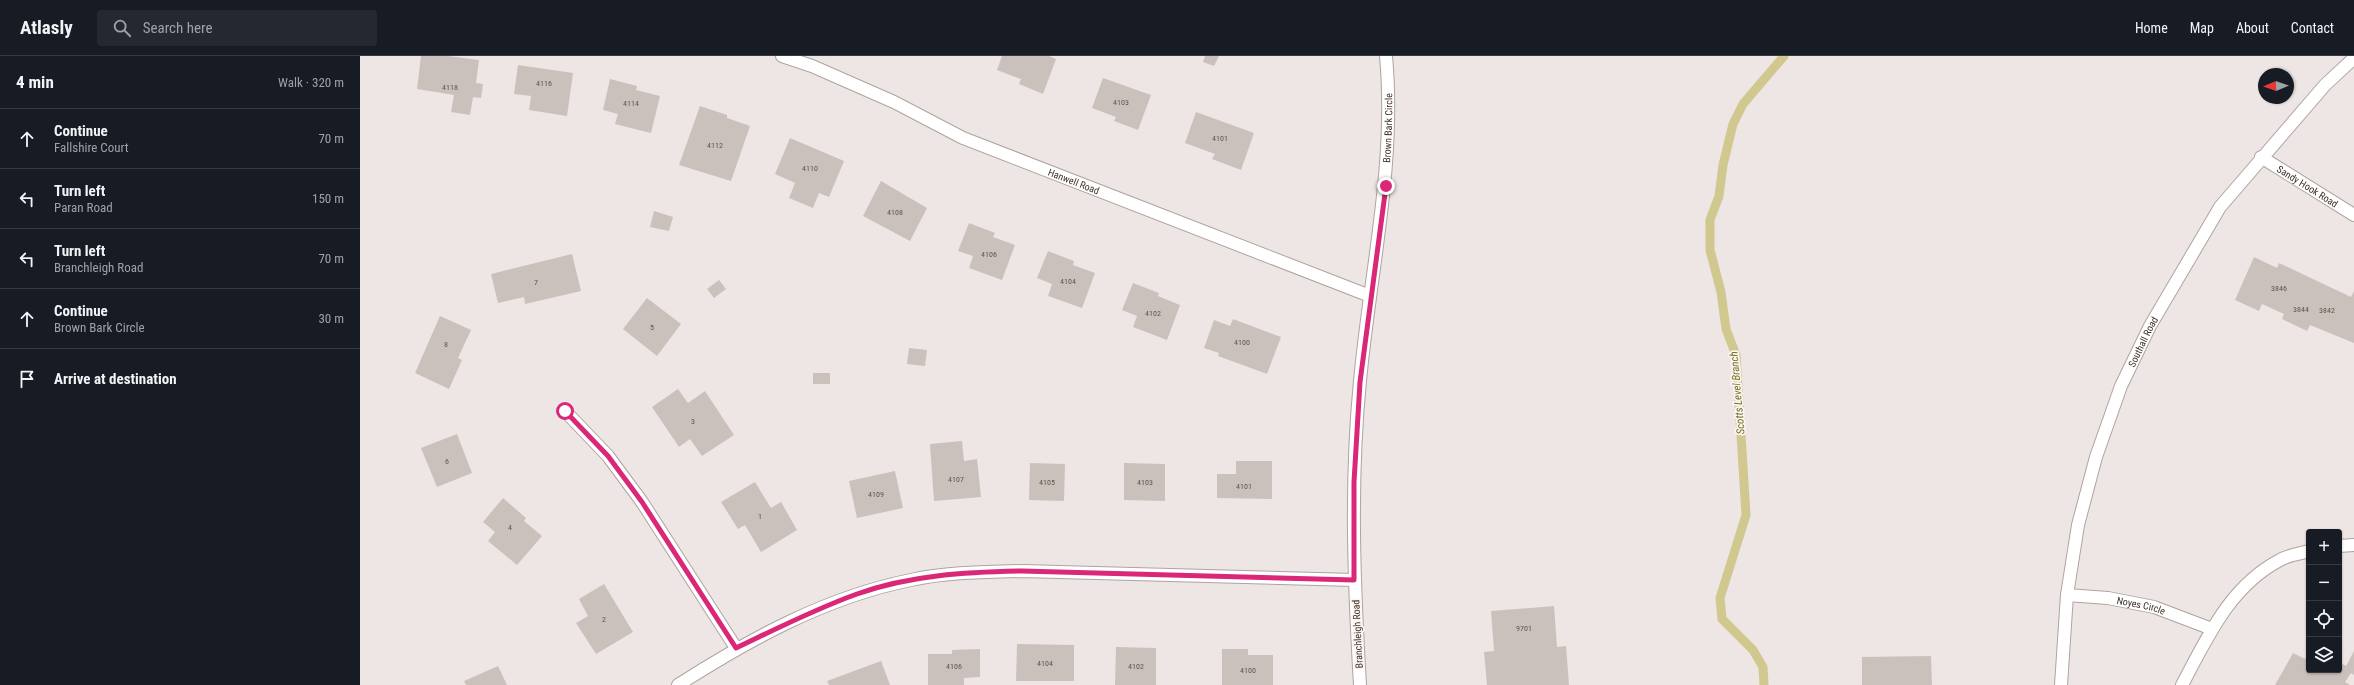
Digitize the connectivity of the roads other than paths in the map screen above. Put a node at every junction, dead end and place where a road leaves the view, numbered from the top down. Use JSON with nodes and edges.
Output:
{"nodes":[{"id":1,"x":782,"y":56,"type":"edge"},
{"id":2,"x":1386,"y":56,"type":"edge"},
{"id":3,"x":2354,"y":58,"type":"edge"},
{"id":4,"x":2261,"y":157,"type":"junction"},
{"id":5,"x":2354,"y":215,"type":"edge"},
{"id":6,"x":1370,"y":296,"type":"junction"},
{"id":7,"x":565,"y":411,"type":"dead end"},
{"id":8,"x":2354,"y":545,"type":"edge"},
{"id":9,"x":2342,"y":546,"type":"edge"},
{"id":10,"x":2306,"y":552,"type":"edge"},
{"id":11,"x":1354,"y":580,"type":"junction"},
{"id":12,"x":2067,"y":595,"type":"junction"},
{"id":13,"x":2212,"y":629,"type":"junction"},
{"id":14,"x":736,"y":648,"type":"junction"},
{"id":15,"x":678,"y":685,"type":"edge"},
{"id":16,"x":1360,"y":685,"type":"edge"},
{"id":17,"x":2061,"y":685,"type":"edge"},
{"id":18,"x":2182,"y":685,"type":"edge"}],
"edges":[{"from":1,"to":6,"type":"street","name":"Hanwell Road"},
{"from":2,"to":6,"type":"street","name":"Brown Bark Circle"},
{"from":3,"to":4,"type":"street","name":"Southall Road"},
{"from":4,"to":5,"type":"street","name":"Sandy Hook Road"},
{"from":4,"to":12,"type":"street","name":"Southall Road"},
{"from":6,"to":11,"type":"street","name":"Branchleigh Road"},
{"from":7,"to":14,"type":"street"},
{"from":8,"to":9,"type":"street"},
{"from":10,"to":13,"type":"street"},
{"from":11,"to":14,"type":"street"},
{"from":11,"to":16,"type":"street","name":"Branchleigh Road"},
{"from":12,"to":13,"type":"street","name":"Noyes Circle"},
{"from":12,"to":17,"type":"street","name":"Southall Road"},
{"from":13,"to":18,"type":"street"},
{"from":14,"to":15,"type":"street"}]}
